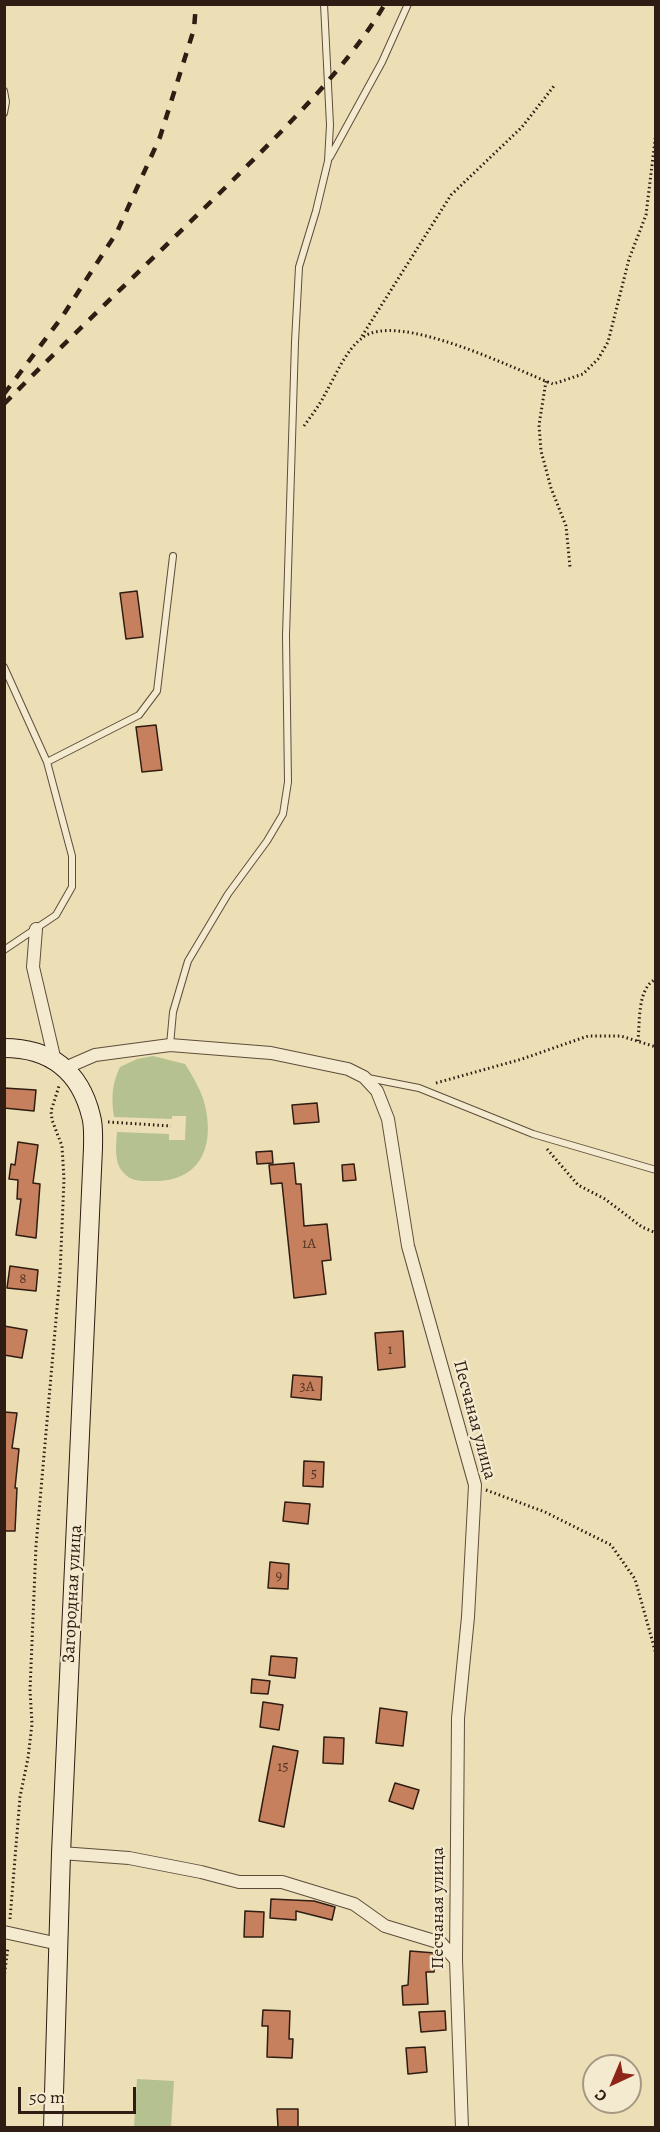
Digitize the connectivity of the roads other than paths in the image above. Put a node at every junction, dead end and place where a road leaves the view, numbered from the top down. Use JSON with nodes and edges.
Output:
{"nodes":[{"id":1,"x":324,"y":4,"type":"edge"},
{"id":2,"x":408,"y":4,"type":"edge"},
{"id":3,"x":4,"y":91,"type":"edge"},
{"id":4,"x":4,"y":113,"type":"edge"},
{"id":5,"x":328,"y":161,"type":"junction"},
{"id":6,"x":173,"y":556,"type":"dead end"},
{"id":7,"x":4,"y":667,"type":"edge"},
{"id":8,"x":47,"y":762,"type":"junction"},
{"id":9,"x":36,"y":929,"type":"junction"},
{"id":10,"x":4,"y":950,"type":"edge"},
{"id":11,"x":170,"y":1046,"type":"junction"},
{"id":12,"x":4,"y":1048,"type":"edge"},
{"id":13,"x":60,"y":1064,"type":"junction"},
{"id":14,"x":364,"y":1077,"type":"junction"},
{"id":15,"x":656,"y":1170,"type":"edge"},
{"id":16,"x":61,"y":1853,"type":"junction"},
{"id":17,"x":6,"y":1932,"type":"edge"},
{"id":18,"x":59,"y":1944,"type":"junction"},
{"id":19,"x":456,"y":1960,"type":"junction"},
{"id":20,"x":53,"y":2127,"type":"edge"},
{"id":21,"x":462,"y":2127,"type":"edge"}],
"edges":[{"from":1,"to":5,"type":"lane"},
{"from":2,"to":5,"type":"lane"},
{"from":3,"to":4,"type":"lane"},
{"from":5,"to":11,"type":"lane"},
{"from":6,"to":8,"type":"lane"},
{"from":7,"to":8,"type":"lane"},
{"from":8,"to":9,"type":"lane"},
{"from":9,"to":10,"type":"lane"},
{"from":9,"to":13,"type":"street"},
{"from":11,"to":13,"type":"street"},
{"from":11,"to":14,"type":"street"},
{"from":12,"to":13,"type":"street"},
{"from":13,"to":16,"type":"street","name":"Загородная улица"},
{"from":14,"to":15,"type":"lane"},
{"from":14,"to":19,"type":"street","name":"Песчаная улица"},
{"from":16,"to":18,"type":"street","name":"Загородная улица"},
{"from":16,"to":19,"type":"street"},
{"from":17,"to":18,"type":"street"},
{"from":18,"to":20,"type":"street","name":"Загородная улица"},
{"from":19,"to":21,"type":"street","name":"Песчаная улица"}]}
